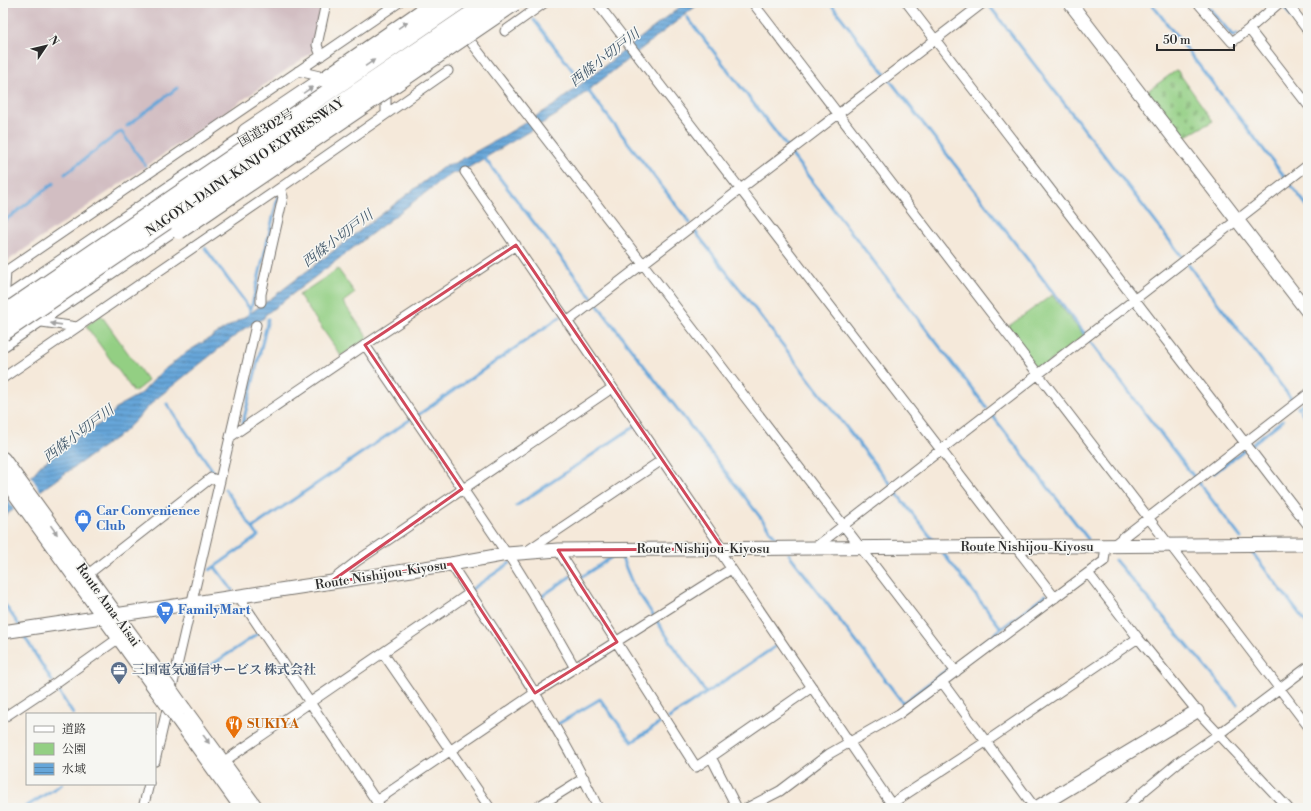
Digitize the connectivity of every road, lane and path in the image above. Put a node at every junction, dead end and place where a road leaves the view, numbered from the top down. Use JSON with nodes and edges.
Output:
{"nodes":[{"id":1,"x":326,"y":3,"type":"edge"},
{"id":2,"x":398,"y":3,"type":"edge"},
{"id":3,"x":435,"y":3,"type":"edge"},
{"id":4,"x":441,"y":3,"type":"edge"},
{"id":5,"x":458,"y":3,"type":"edge"},
{"id":6,"x":487,"y":3,"type":"edge"},
{"id":7,"x":500,"y":3,"type":"edge"},
{"id":8,"x":514,"y":3,"type":"edge"},
{"id":9,"x":544,"y":3,"type":"edge"},
{"id":10,"x":597,"y":3,"type":"edge"},
{"id":11,"x":753,"y":3,"type":"edge"},
{"id":12,"x":907,"y":3,"type":"edge"},
{"id":13,"x":983,"y":3,"type":"edge"},
{"id":14,"x":1070,"y":3,"type":"edge"},
{"id":15,"x":1198,"y":3,"type":"edge"},
{"id":16,"x":1279,"y":3,"type":"edge"},
{"id":17,"x":1287,"y":3,"type":"edge"},
{"id":18,"x":461,"y":29,"type":"junction"},
{"id":19,"x":1249,"y":29,"type":"junction"},
{"id":20,"x":504,"y":31,"type":"dead end"},
{"id":21,"x":1308,"y":31,"type":"edge"},
{"id":22,"x":935,"y":40,"type":"junction"},
{"id":23,"x":321,"y":56,"type":"junction"},
{"id":24,"x":400,"y":70,"type":"junction"},
{"id":25,"x":298,"y":71,"type":"junction"},
{"id":26,"x":448,"y":71,"type":"dead end"},
{"id":27,"x":386,"y":80,"type":"junction"},
{"id":28,"x":367,"y":87,"type":"junction"},
{"id":29,"x":1308,"y":105,"type":"edge"},
{"id":30,"x":386,"y":114,"type":"junction"},
{"id":31,"x":839,"y":114,"type":"junction"},
{"id":32,"x":1308,"y":165,"type":"edge"},
{"id":33,"x":465,"y":172,"type":"dead end"},
{"id":34,"x":280,"y":188,"type":"junction"},
{"id":35,"x":740,"y":189,"type":"junction"},
{"id":36,"x":1238,"y":221,"type":"junction"},
{"id":37,"x":516,"y":245,"type":"junction"},
{"id":38,"x":67,"y":260,"type":"junction"},
{"id":39,"x":643,"y":264,"type":"junction"},
{"id":40,"x":4,"y":272,"type":"edge"},
{"id":41,"x":86,"y":286,"type":"junction"},
{"id":42,"x":1135,"y":300,"type":"junction"},
{"id":43,"x":261,"y":302,"type":"dead end"},
{"id":44,"x":3,"y":307,"type":"edge"},
{"id":45,"x":1308,"y":312,"type":"edge"},
{"id":46,"x":35,"y":321,"type":"junction"},
{"id":47,"x":567,"y":322,"type":"junction"},
{"id":48,"x":256,"y":325,"type":"dead end"},
{"id":49,"x":77,"y":327,"type":"junction"},
{"id":50,"x":3,"y":333,"type":"edge"},
{"id":51,"x":3,"y":343,"type":"edge"},
{"id":52,"x":365,"y":345,"type":"junction"},
{"id":53,"x":1038,"y":375,"type":"junction"},
{"id":54,"x":3,"y":378,"type":"edge"},
{"id":55,"x":612,"y":388,"type":"junction"},
{"id":56,"x":1308,"y":394,"type":"edge"},
{"id":57,"x":230,"y":437,"type":"junction"},
{"id":58,"x":1245,"y":443,"type":"junction"},
{"id":59,"x":941,"y":450,"type":"junction"},
{"id":60,"x":3,"y":460,"type":"edge"},
{"id":61,"x":662,"y":460,"type":"junction"},
{"id":62,"x":220,"y":481,"type":"junction"},
{"id":63,"x":11,"y":482,"type":"edge"},
{"id":64,"x":462,"y":489,"type":"junction"},
{"id":65,"x":27,"y":502,"type":"junction"},
{"id":66,"x":1148,"y":518,"type":"junction"},
{"id":67,"x":843,"y":525,"type":"junction"},
{"id":68,"x":1308,"y":525,"type":"edge"},
{"id":69,"x":1308,"y":544,"type":"edge"},
{"id":70,"x":1109,"y":546,"type":"junction"},
{"id":71,"x":1170,"y":546,"type":"junction"},
{"id":72,"x":1016,"y":547,"type":"junction"},
{"id":73,"x":813,"y":548,"type":"junction"},
{"id":74,"x":861,"y":548,"type":"junction"},
{"id":75,"x":721,"y":549,"type":"junction"},
{"id":76,"x":558,"y":550,"type":"junction"},
{"id":77,"x":525,"y":553,"type":"junction"},
{"id":78,"x":507,"y":554,"type":"junction"},
{"id":79,"x":451,"y":564,"type":"junction"},
{"id":80,"x":731,"y":569,"type":"junction"},
{"id":81,"x":1088,"y":573,"type":"junction"},
{"id":82,"x":87,"y":575,"type":"junction"},
{"id":83,"x":330,"y":583,"type":"junction"},
{"id":84,"x":470,"y":593,"type":"junction"},
{"id":85,"x":239,"y":597,"type":"junction"},
{"id":86,"x":1054,"y":598,"type":"junction"},
{"id":87,"x":192,"y":604,"type":"junction"},
{"id":88,"x":110,"y":616,"type":"junction"},
{"id":89,"x":3,"y":632,"type":"edge"},
{"id":90,"x":119,"y":638,"type":"junction"},
{"id":91,"x":1138,"y":638,"type":"junction"},
{"id":92,"x":617,"y":642,"type":"junction"},
{"id":93,"x":383,"y":653,"type":"junction"},
{"id":94,"x":1308,"y":667,"type":"edge"},
{"id":95,"x":575,"y":668,"type":"junction"},
{"id":96,"x":956,"y":672,"type":"junction"},
{"id":97,"x":942,"y":682,"type":"junction"},
{"id":98,"x":161,"y":686,"type":"junction"},
{"id":99,"x":812,"y":687,"type":"junction"},
{"id":100,"x":1280,"y":689,"type":"junction"},
{"id":101,"x":535,"y":693,"type":"junction"},
{"id":102,"x":310,"y":702,"type":"junction"},
{"id":103,"x":1196,"y":711,"type":"junction"},
{"id":104,"x":181,"y":713,"type":"junction"},
{"id":105,"x":3,"y":718,"type":"edge"},
{"id":106,"x":1308,"y":726,"type":"edge"},
{"id":107,"x":1219,"y":734,"type":"junction"},
{"id":108,"x":987,"y":741,"type":"junction"},
{"id":109,"x":850,"y":742,"type":"junction"},
{"id":110,"x":450,"y":750,"type":"junction"},
{"id":111,"x":156,"y":757,"type":"edge"},
{"id":112,"x":711,"y":757,"type":"junction"},
{"id":113,"x":223,"y":762,"type":"junction"},
{"id":114,"x":584,"y":778,"type":"junction"},
{"id":115,"x":149,"y":785,"type":"edge"},
{"id":116,"x":378,"y":804,"type":"edge"},
{"id":117,"x":892,"y":806,"type":"edge"},
{"id":118,"x":143,"y":808,"type":"edge"},
{"id":119,"x":242,"y":808,"type":"edge"},
{"id":120,"x":256,"y":808,"type":"edge"},
{"id":121,"x":490,"y":808,"type":"edge"},
{"id":122,"x":536,"y":808,"type":"edge"},
{"id":123,"x":598,"y":808,"type":"edge"},
{"id":124,"x":737,"y":808,"type":"edge"},
{"id":125,"x":747,"y":808,"type":"edge"},
{"id":126,"x":1036,"y":808,"type":"edge"},
{"id":127,"x":1127,"y":808,"type":"edge"},
{"id":128,"x":1287,"y":808,"type":"edge"}],
"edges":[{"from":1,"to":23,"type":"street"},
{"from":2,"to":23,"type":"street"},
{"from":38,"to":3,"type":"highway","one_way":true,"bridge":true},
{"from":4,"to":18,"type":"street"},
{"from":44,"to":5,"type":"highway","name":"NAGOYA-DAINI-KANJO EXPRESSWAY","one_way":true,"bridge":true},
{"from":6,"to":50,"type":"highway","name":"NAGOYA-DAINI-KANJO EXPRESSWAY","bridge":true},
{"from":7,"to":18,"type":"highway"},
{"from":8,"to":41,"type":"highway","bridge":true},
{"from":9,"to":20,"type":"street"},
{"from":10,"to":35,"type":"street"},
{"from":11,"to":31,"type":"street"},
{"from":12,"to":22,"type":"street"},
{"from":13,"to":22,"type":"street"},
{"from":14,"to":36,"type":"main road"},
{"from":15,"to":19,"type":"street"},
{"from":16,"to":19,"type":"street"},
{"from":17,"to":21,"type":"street"},
{"from":18,"to":24,"type":"highway"},
{"from":18,"to":39,"type":"street"},
{"from":19,"to":29,"type":"street"},
{"from":22,"to":31,"type":"street"},
{"from":22,"to":42,"type":"street"},
{"from":23,"to":25,"type":"street"},
{"from":24,"to":27,"type":"highway","name":"国道302号"},
{"from":24,"to":28,"type":"highway","name":"国道302号"},
{"from":25,"to":28,"type":"street"},
{"from":25,"to":40,"type":"street"},
{"from":26,"to":30,"type":"street"},
{"from":27,"to":30,"type":"street"},
{"from":27,"to":41,"type":"highway","name":"国道302号"},
{"from":28,"to":38,"type":"highway","name":"国道302号"},
{"from":30,"to":34,"type":"street"},
{"from":31,"to":35,"type":"street"},
{"from":31,"to":53,"type":"street"},
{"from":32,"to":36,"type":"street"},
{"from":33,"to":37,"type":"street"},
{"from":34,"to":43,"type":"street"},
{"from":34,"to":49,"type":"street"},
{"from":35,"to":39,"type":"street"},
{"from":35,"to":59,"type":"street"},
{"from":36,"to":42,"type":"street"},
{"from":36,"to":45,"type":"main road"},
{"from":37,"to":47,"type":"street"},
{"from":37,"to":52,"type":"street"},
{"from":38,"to":44,"type":"highway","name":"国道302号"},
{"from":39,"to":47,"type":"street"},
{"from":39,"to":67,"type":"street"},
{"from":40,"to":44,"type":"street"},
{"from":41,"to":46,"type":"highway","name":"国道302号"},
{"from":42,"to":53,"type":"street"},
{"from":42,"to":58,"type":"street"},
{"from":49,"to":46,"type":"street","one_way":true},
{"from":46,"to":51,"type":"highway","name":"国道302号"},
{"from":47,"to":55,"type":"street"},
{"from":48,"to":57,"type":"street"},
{"from":49,"to":54,"type":"street"},
{"from":52,"to":57,"type":"street"},
{"from":52,"to":64,"type":"street"},
{"from":53,"to":59,"type":"street"},
{"from":53,"to":66,"type":"street"},
{"from":55,"to":61,"type":"street"},
{"from":55,"to":64,"type":"street"},
{"from":56,"to":58,"type":"street"},
{"from":57,"to":62,"type":"street"},
{"from":58,"to":66,"type":"street"},
{"from":58,"to":68,"type":"street"},
{"from":59,"to":67,"type":"street"},
{"from":59,"to":72,"type":"street"},
{"from":60,"to":63,"type":"main road","name":"Route Ama-Aisai"},
{"from":61,"to":75,"type":"street"},
{"from":61,"to":77,"type":"street"},
{"from":62,"to":82,"type":"street"},
{"from":62,"to":87,"type":"street"},
{"from":63,"to":65,"type":"main road","name":"Route Ama-Aisai"},
{"from":64,"to":78,"type":"street"},
{"from":64,"to":83,"type":"street"},
{"from":65,"to":82,"type":"main road","name":"Route Ama-Aisai","one_way":true},
{"from":65,"to":88,"type":"main road","name":"Route Ama-Aisai"},
{"from":66,"to":70,"type":"street"},
{"from":66,"to":71,"type":"street"},
{"from":67,"to":73,"type":"street"},
{"from":67,"to":74,"type":"street"},
{"from":69,"to":71,"type":"main road","name":"Route Nishijou-Kiyosu"},
{"from":70,"to":71,"type":"main road","name":"Route Nishijou-Kiyosu"},
{"from":70,"to":72,"type":"main road","name":"Route Nishijou-Kiyosu"},
{"from":70,"to":81,"type":"street"},
{"from":71,"to":100,"type":"street"},
{"from":72,"to":74,"type":"main road","name":"Route Nishijou-Kiyosu"},
{"from":72,"to":86,"type":"street"},
{"from":73,"to":74,"type":"main road","name":"Route Nishijou-Kiyosu"},
{"from":73,"to":75,"type":"main road","name":"Route Nishijou-Kiyosu"},
{"from":74,"to":96,"type":"street"},
{"from":75,"to":76,"type":"main road","name":"Route Nishijou-Kiyosu"},
{"from":75,"to":80,"type":"street"},
{"from":76,"to":77,"type":"main road","name":"Route Nishijou-Kiyosu"},
{"from":76,"to":92,"type":"street"},
{"from":77,"to":78,"type":"main road","name":"Route Nishijou-Kiyosu"},
{"from":78,"to":79,"type":"main road","name":"Route Nishijou-Kiyosu"},
{"from":78,"to":95,"type":"street"},
{"from":79,"to":83,"type":"main road","name":"Route Nishijou-Kiyosu"},
{"from":79,"to":84,"type":"street"},
{"from":80,"to":92,"type":"street"},
{"from":80,"to":99,"type":"street"},
{"from":81,"to":86,"type":"street"},
{"from":81,"to":91,"type":"street"},
{"from":82,"to":88,"type":"main road","name":"Route Ama-Aisai"},
{"from":83,"to":85,"type":"main road","name":"Route Nishijou-Kiyosu"},
{"from":84,"to":93,"type":"street"},
{"from":84,"to":101,"type":"street"},
{"from":85,"to":87,"type":"main road","name":"Route Nishijou-Kiyosu"},
{"from":85,"to":102,"type":"street"},
{"from":86,"to":96,"type":"street"},
{"from":87,"to":88,"type":"main road","name":"Route Nishijou-Kiyosu"},
{"from":87,"to":111,"type":"street"},
{"from":88,"to":89,"type":"main road","name":"Route Nishijou-Kiyosu"},
{"from":88,"to":90,"type":"main road","name":"Route Ama-Aisai"},
{"from":88,"to":98,"type":"main road","name":"Route Ama-Aisai"},
{"from":90,"to":98,"type":"main road","name":"Route Ama-Aisai"},
{"from":90,"to":105,"type":"street"},
{"from":91,"to":103,"type":"street"},
{"from":91,"to":108,"type":"street"},
{"from":92,"to":95,"type":"street"},
{"from":92,"to":112,"type":"street"},
{"from":93,"to":102,"type":"street"},
{"from":93,"to":110,"type":"street"},
{"from":94,"to":100,"type":"street"},
{"from":95,"to":101,"type":"street"},
{"from":96,"to":97,"type":"street"},
{"from":97,"to":108,"type":"street"},
{"from":97,"to":109,"type":"street"},
{"from":98,"to":104,"type":"main road","name":"Route Ama-Aisai","bridge":true},
{"from":99,"to":109,"type":"street"},
{"from":99,"to":112,"type":"street"},
{"from":100,"to":106,"type":"street"},
{"from":100,"to":107,"type":"street"},
{"from":101,"to":110,"type":"street"},
{"from":101,"to":114,"type":"street"},
{"from":102,"to":113,"type":"street"},
{"from":102,"to":116,"type":"street"},
{"from":103,"to":107,"type":"street"},
{"from":103,"to":126,"type":"main road"},
{"from":104,"to":113,"type":"main road","name":"Route Ama-Aisai","one_way":true},
{"from":104,"to":119,"type":"main road","name":"Route Ama-Aisai"},
{"from":107,"to":127,"type":"street"},
{"from":107,"to":128,"type":"street"},
{"from":108,"to":117,"type":"street"},
{"from":108,"to":126,"type":"street"},
{"from":109,"to":117,"type":"street"},
{"from":109,"to":125,"type":"street"},
{"from":110,"to":116,"type":"street"},
{"from":110,"to":121,"type":"street"},
{"from":112,"to":124,"type":"street"},
{"from":113,"to":120,"type":"main road","name":"Route Ama-Aisai"},
{"from":114,"to":122,"type":"street"},
{"from":114,"to":123,"type":"street"},
{"from":115,"to":118,"type":"street"}]}
